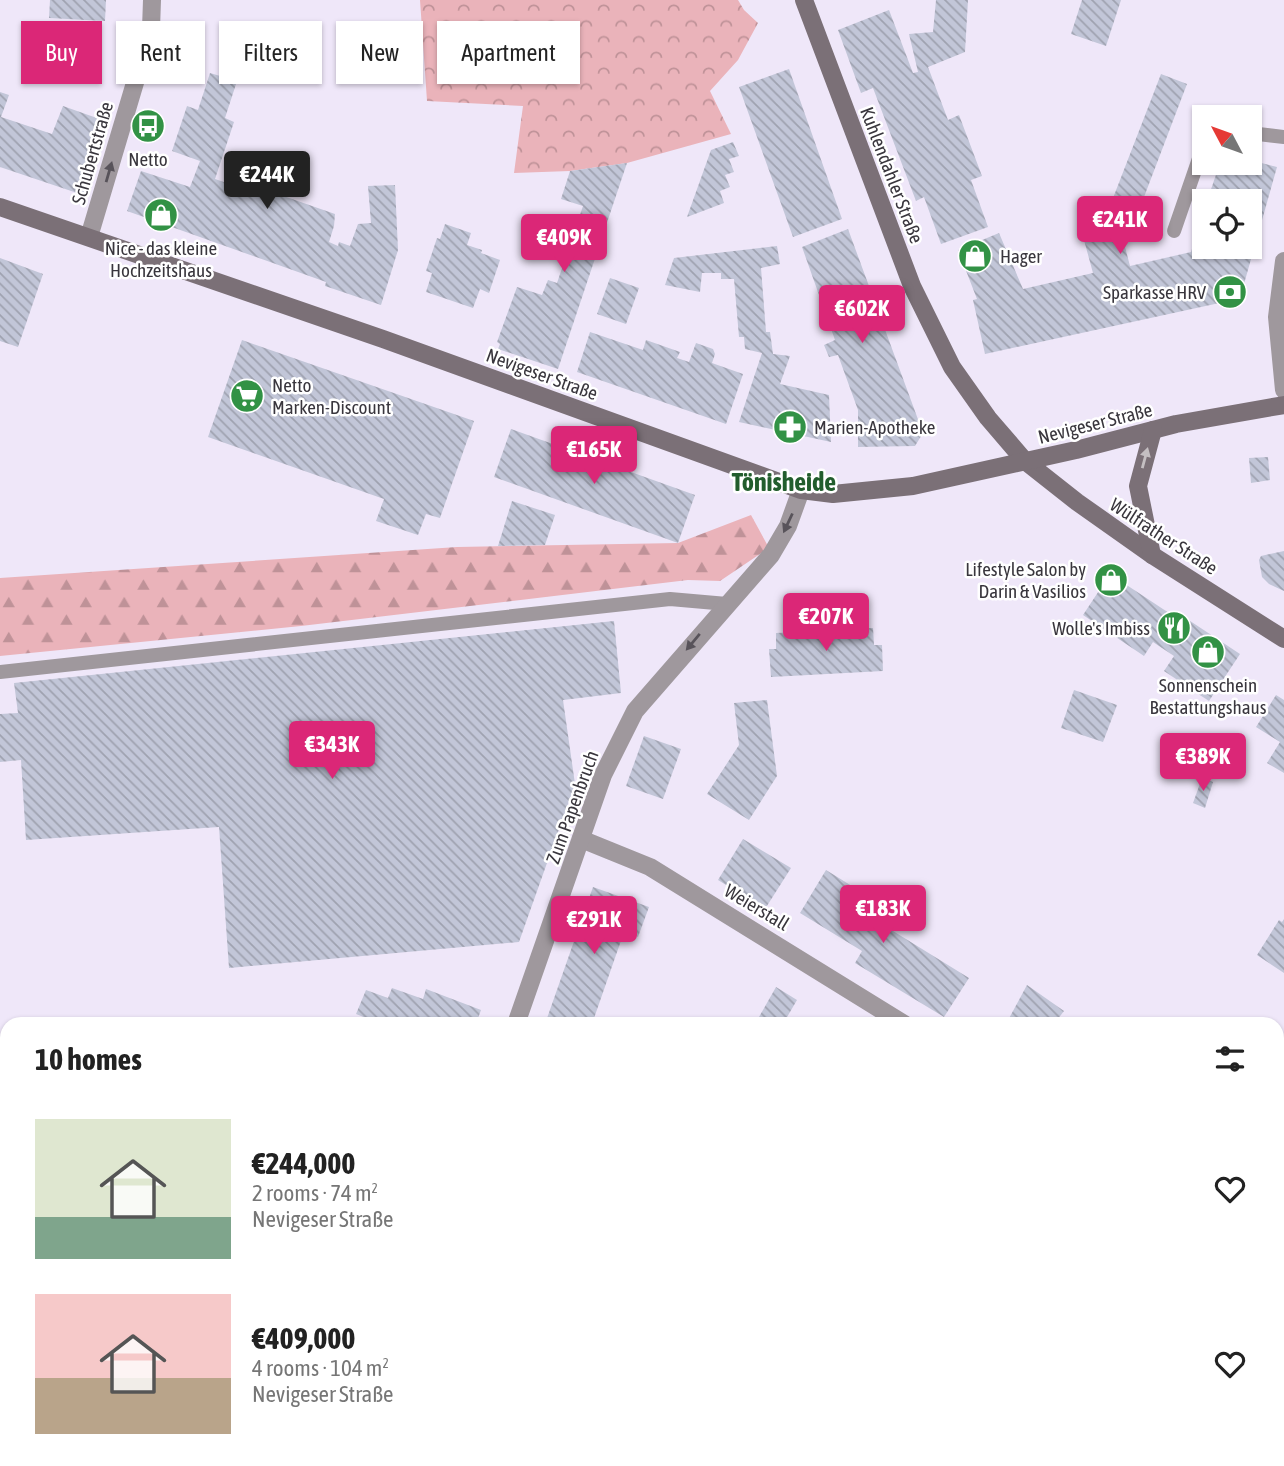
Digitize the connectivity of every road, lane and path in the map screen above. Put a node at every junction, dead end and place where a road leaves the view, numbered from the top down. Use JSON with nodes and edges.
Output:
{"nodes":[{"id":1,"x":152,"y":0,"type":"edge"},
{"id":2,"x":804,"y":0,"type":"edge"},
{"id":3,"x":1262,"y":134,"type":"edge"},
{"id":4,"x":1284,"y":136,"type":"edge"},
{"id":5,"x":1193,"y":175,"type":"edge"},
{"id":6,"x":0,"y":207,"type":"edge"},
{"id":7,"x":1174,"y":231,"type":"dead end"},
{"id":8,"x":89,"y":237,"type":"junction"},
{"id":9,"x":1284,"y":261,"type":"edge"},
{"id":10,"x":1284,"y":390,"type":"edge"},
{"id":11,"x":1284,"y":405,"type":"edge"},
{"id":12,"x":1153,"y":430,"type":"junction"},
{"id":13,"x":1025,"y":461,"type":"junction"},
{"id":14,"x":801,"y":490,"type":"junction"},
{"id":15,"x":1152,"y":555,"type":"junction"},
{"id":16,"x":727,"y":604,"type":"junction"},
{"id":17,"x":1284,"y":639,"type":"edge"},
{"id":18,"x":0,"y":673,"type":"edge"},
{"id":19,"x":581,"y":839,"type":"junction"},
{"id":20,"x":518,"y":1017,"type":"edge"},
{"id":21,"x":893,"y":1017,"type":"edge"}],
"edges":[{"from":8,"to":1,"type":"street","name":"Schubertstraße","one_way":true},
{"from":2,"to":13,"type":"main road","name":"Kuhlendahler Straße"},
{"from":3,"to":4,"type":"lane"},
{"from":5,"to":7,"type":"lane"},
{"from":6,"to":8,"type":"main road","name":"Nevigeser Straße"},
{"from":8,"to":14,"type":"main road","name":"Nevigeser Straße"},
{"from":9,"to":10,"type":"street"},
{"from":11,"to":12,"type":"main road","name":"Nevigeser Straße"},
{"from":12,"to":13,"type":"main road","name":"Nevigeser Straße"},
{"from":15,"to":12,"type":"main road","one_way":true},
{"from":13,"to":14,"type":"main road","name":"Nevigeser Straße"},
{"from":13,"to":15,"type":"main road","name":"Wülfrather Straße"},
{"from":14,"to":16,"type":"street","name":"Zum Papenbruch","one_way":true},
{"from":15,"to":17,"type":"main road","name":"Wülfrather Straße"},
{"from":16,"to":18,"type":"lane"},
{"from":16,"to":19,"type":"street","name":"Zum Papenbruch","one_way":true},
{"from":19,"to":20,"type":"street","name":"Zum Papenbruch"},
{"from":19,"to":21,"type":"street","name":"Weierstall"}]}
